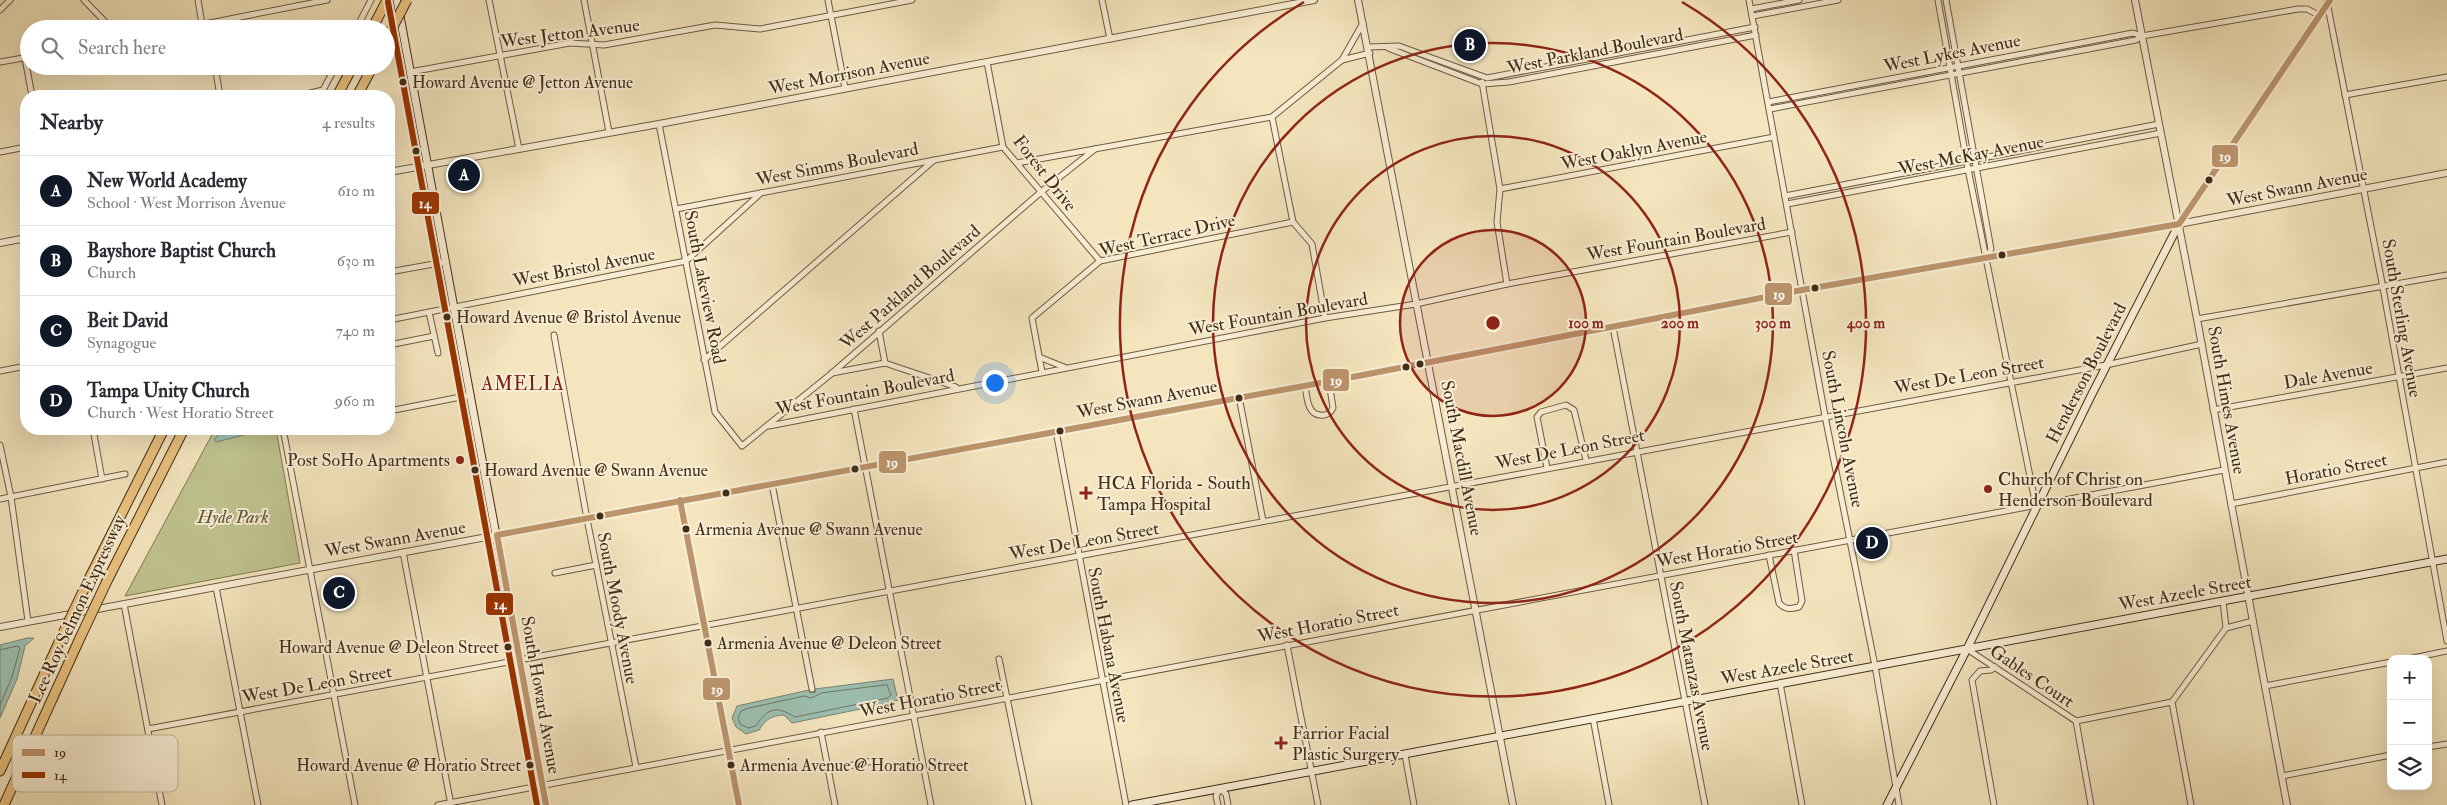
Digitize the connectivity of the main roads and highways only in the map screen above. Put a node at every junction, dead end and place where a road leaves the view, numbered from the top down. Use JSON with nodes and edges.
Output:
{"nodes":[{"id":1,"x":387,"y":0,"type":"edge"},
{"id":2,"x":397,"y":0,"type":"edge"},
{"id":3,"x":407,"y":0,"type":"edge"},
{"id":4,"x":2328,"y":1,"type":"edge"},
{"id":5,"x":376,"y":20,"type":"edge"},
{"id":6,"x":395,"y":23,"type":"edge"},
{"id":7,"x":348,"y":75,"type":"edge"},
{"id":8,"x":368,"y":75,"type":"edge"},
{"id":9,"x":340,"y":90,"type":"edge"},
{"id":10,"x":360,"y":90,"type":"edge"},
{"id":11,"x":161,"y":435,"type":"edge"},
{"id":12,"x":181,"y":435,"type":"edge"},
{"id":13,"x":2447,"y":559,"type":"edge"},
{"id":14,"x":1967,"y":649,"type":"junction"},
{"id":15,"x":16,"y":735,"type":"edge"},
{"id":16,"x":36,"y":735,"type":"edge"},
{"id":17,"x":12,"y":745,"type":"edge"},
{"id":18,"x":0,"y":771,"type":"edge"},
{"id":19,"x":12,"y":787,"type":"edge"},
{"id":20,"x":4,"y":805,"type":"edge"},
{"id":21,"x":546,"y":805,"type":"edge"},
{"id":22,"x":1132,"y":805,"type":"edge"},
{"id":23,"x":1887,"y":805,"type":"edge"}],
"edges":[{"from":1,"to":5,"type":"highway"},
{"from":2,"to":21,"type":"main road","name":"South Howard Avenue"},
{"from":3,"to":6,"type":"highway","bridge":true},
{"from":4,"to":14,"type":"main road","name":"Henderson Boulevard"},
{"from":7,"to":9,"type":"highway"},
{"from":8,"to":10,"type":"highway"},
{"from":11,"to":15,"type":"highway","name":"Lee Roy Selmon Expressway","bridge":true},
{"from":12,"to":16,"type":"highway","name":"Lee Roy Selmon Expressway","bridge":true},
{"from":13,"to":14,"type":"main road","name":"West Azeele Street"},
{"from":14,"to":22,"type":"main road","name":"West Azeele Street"},
{"from":14,"to":23,"type":"main road","name":"Henderson Boulevard"},
{"from":17,"to":18,"type":"highway","name":"Lee Roy Selmon Expressway","bridge":true},
{"from":19,"to":20,"type":"highway","name":"Lee Roy Selmon Expressway","bridge":true}]}
